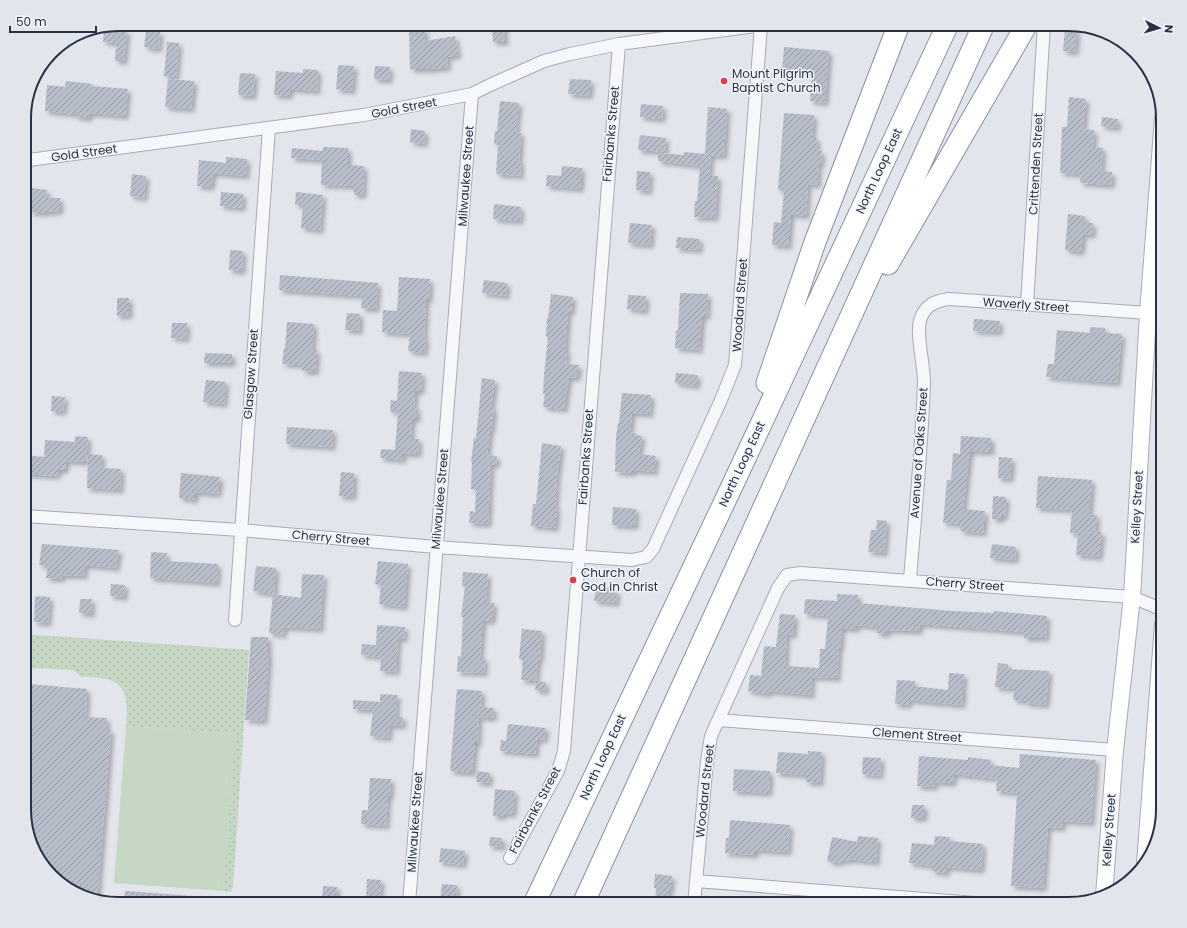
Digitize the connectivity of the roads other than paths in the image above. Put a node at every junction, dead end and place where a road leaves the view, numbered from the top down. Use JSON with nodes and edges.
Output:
{"nodes":[{"id":1,"x":720,"y":31,"type":"edge"},
{"id":2,"x":765,"y":31,"type":"edge"},
{"id":3,"x":896,"y":31,"type":"edge"},
{"id":4,"x":981,"y":31,"type":"edge"},
{"id":5,"x":1023,"y":31,"type":"edge"},
{"id":6,"x":1044,"y":31,"type":"edge"},
{"id":7,"x":944,"y":33,"type":"edge"},
{"id":8,"x":619,"y":44,"type":"junction"},
{"id":9,"x":472,"y":94,"type":"junction"},
{"id":10,"x":268,"y":128,"type":"junction"},
{"id":11,"x":31,"y":160,"type":"edge"},
{"id":12,"x":1156,"y":209,"type":"edge"},
{"id":13,"x":1027,"y":305,"type":"junction"},
{"id":14,"x":1148,"y":313,"type":"junction"},
{"id":15,"x":919,"y":326,"type":"joint"},
{"id":16,"x":826,"y":372,"type":"junction"},
{"id":17,"x":733,"y":484,"type":"junction"},
{"id":18,"x":31,"y":516,"type":"edge"},
{"id":19,"x":240,"y":530,"type":"junction"},
{"id":20,"x":436,"y":547,"type":"junction"},
{"id":21,"x":580,"y":557,"type":"junction"},
{"id":22,"x":638,"y":559,"type":"joint"},
{"id":23,"x":910,"y":580,"type":"junction"},
{"id":24,"x":775,"y":596,"type":"joint"},
{"id":25,"x":1132,"y":597,"type":"junction"},
{"id":26,"x":1156,"y":607,"type":"edge"},
{"id":27,"x":235,"y":620,"type":"dead end"},
{"id":28,"x":1156,"y":717,"type":"edge"},
{"id":29,"x":719,"y":720,"type":"junction"},
{"id":30,"x":1115,"y":750,"type":"junction"},
{"id":31,"x":1146,"y":851,"type":"edge"},
{"id":32,"x":510,"y":858,"type":"dead end"},
{"id":33,"x":696,"y":881,"type":"junction"},
{"id":34,"x":1105,"y":889,"type":"edge"},
{"id":35,"x":410,"y":897,"type":"edge"},
{"id":36,"x":537,"y":897,"type":"edge"},
{"id":37,"x":586,"y":897,"type":"edge"},
{"id":38,"x":695,"y":897,"type":"edge"},
{"id":39,"x":899,"y":897,"type":"edge"}],
"edges":[{"from":1,"to":8,"type":"street","name":"Gold Street"},
{"from":2,"to":22,"type":"street","name":"Woodard Street"},
{"from":3,"to":17,"type":"highway"},
{"from":4,"to":16,"type":"highway"},
{"from":5,"to":16,"type":"highway"},
{"from":6,"to":13,"type":"street","name":"Crittenden Street"},
{"from":7,"to":17,"type":"highway","name":"North Loop East"},
{"from":8,"to":9,"type":"street","name":"Gold Street"},
{"from":8,"to":21,"type":"street","name":"Fairbanks Street"},
{"from":9,"to":10,"type":"street","name":"Gold Street"},
{"from":9,"to":20,"type":"street","name":"Milwaukee Street"},
{"from":10,"to":11,"type":"street","name":"Gold Street"},
{"from":10,"to":19,"type":"street","name":"Glasgow Street"},
{"from":12,"to":14,"type":"main road","name":"Kelley Street"},
{"from":13,"to":14,"type":"street","name":"Waverly Street"},
{"from":13,"to":15,"type":"street","name":"Waverly Street"},
{"from":14,"to":25,"type":"main road","name":"Kelley Street"},
{"from":15,"to":23,"type":"street","name":"Avenue of Oaks Street"},
{"from":16,"to":37,"type":"highway"},
{"from":17,"to":36,"type":"highway","name":"North Loop East"},
{"from":18,"to":19,"type":"street","name":"Cherry Street"},
{"from":19,"to":20,"type":"street","name":"Cherry Street"},
{"from":19,"to":27,"type":"street","name":"Glasgow Street"},
{"from":20,"to":21,"type":"street","name":"Cherry Street"},
{"from":20,"to":35,"type":"street","name":"Milwaukee Street"},
{"from":21,"to":22,"type":"street","name":"Cherry Street"},
{"from":21,"to":32,"type":"street","name":"Fairbanks Street"},
{"from":23,"to":24,"type":"street","name":"Cherry Street"},
{"from":23,"to":25,"type":"street","name":"Cherry Street"},
{"from":24,"to":29,"type":"street","name":"Woodard Street"},
{"from":25,"to":26,"type":"street","name":"Cherry Street"},
{"from":25,"to":30,"type":"main road","name":"Kelley Street"},
{"from":28,"to":31,"type":"main road"},
{"from":29,"to":30,"type":"street","name":"Clement Street"},
{"from":29,"to":33,"type":"street","name":"Woodard Street"},
{"from":30,"to":34,"type":"main road","name":"Kelley Street"},
{"from":33,"to":38,"type":"street","name":"Woodard Street"},
{"from":33,"to":39,"type":"street"}]}
